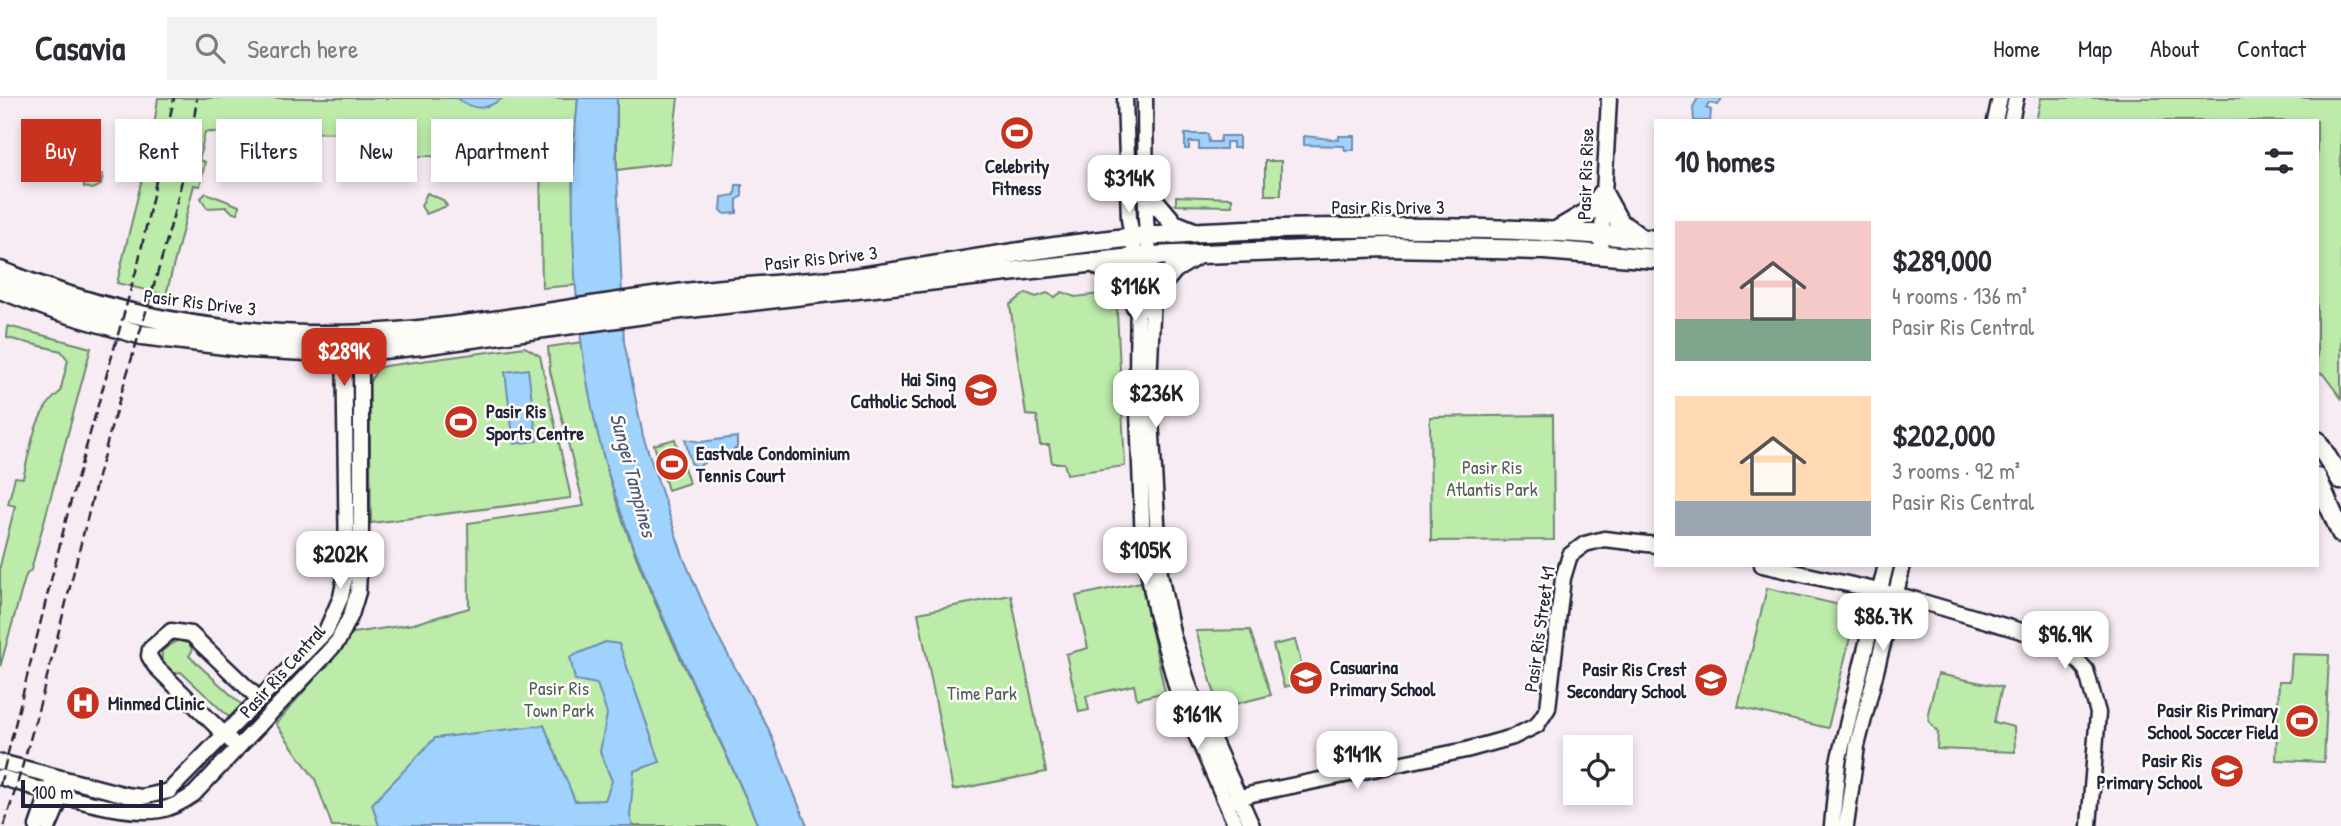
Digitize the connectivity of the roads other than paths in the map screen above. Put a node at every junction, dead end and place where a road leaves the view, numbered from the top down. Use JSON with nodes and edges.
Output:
{"nodes":[{"id":1,"x":1125,"y":98,"type":"edge"},
{"id":2,"x":1144,"y":98,"type":"edge"},
{"id":3,"x":1609,"y":98,"type":"edge"},
{"id":4,"x":2000,"y":98,"type":"edge"},
{"id":5,"x":2016,"y":98,"type":"edge"},
{"id":6,"x":1995,"y":119,"type":"edge"},
{"id":7,"x":2011,"y":119,"type":"edge"},
{"id":8,"x":1126,"y":129,"type":"junction"},
{"id":9,"x":1146,"y":129,"type":"junction"},
{"id":10,"x":1147,"y":192,"type":"junction"},
{"id":11,"x":1603,"y":193,"type":"junction"},
{"id":12,"x":1556,"y":231,"type":"junction"},
{"id":13,"x":1198,"y":233,"type":"junction"},
{"id":14,"x":1603,"y":234,"type":"junction"},
{"id":15,"x":1140,"y":237,"type":"junction"},
{"id":16,"x":1649,"y":240,"type":"edge"},
{"id":17,"x":1601,"y":252,"type":"junction"},
{"id":18,"x":1200,"y":253,"type":"junction"},
{"id":19,"x":1143,"y":257,"type":"junction"},
{"id":20,"x":1654,"y":259,"type":"edge"},
{"id":21,"x":1093,"y":262,"type":"junction"},
{"id":22,"x":0,"y":271,"type":"edge"},
{"id":23,"x":0,"y":289,"type":"edge"},
{"id":24,"x":1153,"y":294,"type":"junction"},
{"id":25,"x":0,"y":299,"type":"edge"},
{"id":26,"x":48,"y":307,"type":"junction"},
{"id":27,"x":626,"y":309,"type":"junction"},
{"id":28,"x":1138,"y":309,"type":"junction"},
{"id":29,"x":353,"y":343,"type":"junction"},
{"id":30,"x":2319,"y":443,"type":"edge"},
{"id":31,"x":2341,"y":452,"type":"edge"},
{"id":32,"x":2341,"y":480,"type":"edge"},
{"id":33,"x":2320,"y":483,"type":"edge"},
{"id":34,"x":2341,"y":533,"type":"edge"},
{"id":35,"x":1654,"y":545,"type":"edge"},
{"id":36,"x":1771,"y":567,"type":"edge"},
{"id":37,"x":1886,"y":567,"type":"edge"},
{"id":38,"x":1902,"y":567,"type":"edge"},
{"id":39,"x":1880,"y":591,"type":"junction"},
{"id":40,"x":1895,"y":594,"type":"junction"},
{"id":41,"x":260,"y":700,"type":"junction"},
{"id":42,"x":225,"y":736,"type":"junction"},
{"id":43,"x":238,"y":748,"type":"junction"},
{"id":44,"x":0,"y":762,"type":"edge"},
{"id":45,"x":0,"y":777,"type":"edge"},
{"id":46,"x":58,"y":787,"type":"junction"},
{"id":47,"x":1232,"y":801,"type":"junction"},
{"id":48,"x":37,"y":826,"type":"edge"},
{"id":49,"x":49,"y":826,"type":"edge"},
{"id":50,"x":1236,"y":826,"type":"edge"},
{"id":51,"x":1252,"y":826,"type":"edge"},
{"id":52,"x":1832,"y":826,"type":"edge"},
{"id":53,"x":1846,"y":826,"type":"edge"},
{"id":54,"x":2089,"y":826,"type":"edge"}],
"edges":[{"from":1,"to":8,"type":"street"},
{"from":2,"to":9,"type":"street"},
{"from":3,"to":11,"type":"street","name":"Pasir Ris Rise"},
{"from":4,"to":6,"type":"street"},
{"from":5,"to":7,"type":"street"},
{"from":8,"to":9,"type":"street"},
{"from":8,"to":15,"type":"street"},
{"from":9,"to":10,"type":"street"},
{"from":10,"to":13,"type":"main road"},
{"from":10,"to":15,"type":"street"},
{"from":11,"to":12,"type":"main road"},
{"from":11,"to":14,"type":"street","name":"Pasir Ris Rise"},
{"from":11,"to":16,"type":"main road"},
{"from":12,"to":13,"type":"main road","name":"Pasir Ris Drive 3"},
{"from":12,"to":14,"type":"main road","name":"Pasir Ris Drive 3"},
{"from":13,"to":15,"type":"main road","name":"Pasir Ris Drive 3"},
{"from":14,"to":16,"type":"main road","name":"Pasir Ris Drive 3"},
{"from":14,"to":17,"type":"street","name":"Pasir Ris Rise"},
{"from":15,"to":19,"type":"street"},
{"from":15,"to":27,"type":"main road","name":"Pasir Ris Drive 3"},
{"from":17,"to":18,"type":"main road","name":"Pasir Ris Drive 3"},
{"from":17,"to":20,"type":"main road","name":"Pasir Ris Drive 3"},
{"from":18,"to":19,"type":"main road","name":"Pasir Ris Drive 3"},
{"from":18,"to":24,"type":"main road"},
{"from":19,"to":21,"type":"main road","name":"Pasir Ris Drive 3"},
{"from":19,"to":24,"type":"street"},
{"from":19,"to":28,"type":"street"},
{"from":21,"to":27,"type":"main road","name":"Pasir Ris Drive 3"},
{"from":21,"to":28,"type":"main road"},
{"from":22,"to":29,"type":"main road","name":"Pasir Ris Drive 3"},
{"from":23,"to":26,"type":"main road","name":"Pasir Ris Drive 3"},
{"from":24,"to":47,"type":"street"},
{"from":25,"to":26,"type":"main road"},
{"from":26,"to":29,"type":"main road","name":"Pasir Ris Drive 3"},
{"from":27,"to":29,"type":"main road","name":"Pasir Ris Drive 3"},
{"from":28,"to":47,"type":"street"},
{"from":29,"to":41,"type":"street","name":"Pasir Ris Central"},
{"from":29,"to":43,"type":"street","name":"Pasir Ris Central"},
{"from":30,"to":31,"type":"main road"},
{"from":30,"to":32,"type":"main road"},
{"from":32,"to":33,"type":"street"},
{"from":33,"to":34,"type":"main road"},
{"from":35,"to":47,"type":"street","name":"Pasir Ris Street 41"},
{"from":36,"to":39,"type":"street"},
{"from":37,"to":39,"type":"street"},
{"from":38,"to":40,"type":"street"},
{"from":39,"to":40,"type":"street"},
{"from":39,"to":52,"type":"street"},
{"from":40,"to":53,"type":"street"},
{"from":40,"to":54,"type":"street"},
{"from":41,"to":42,"type":"street","name":"Pasir Ris Central"},
{"from":41,"to":42,"type":"street"},
{"from":42,"to":43,"type":"street"},
{"from":42,"to":46,"type":"street","name":"Pasir Ris Central"},
{"from":43,"to":46,"type":"street","name":"Pasir Ris Central"},
{"from":44,"to":46,"type":"street","name":"Pasir Ris Central"},
{"from":45,"to":46,"type":"street","name":"Pasir Ris Central"},
{"from":46,"to":48,"type":"street"},
{"from":46,"to":49,"type":"street"},
{"from":47,"to":50,"type":"street"},
{"from":47,"to":51,"type":"street"}]}
